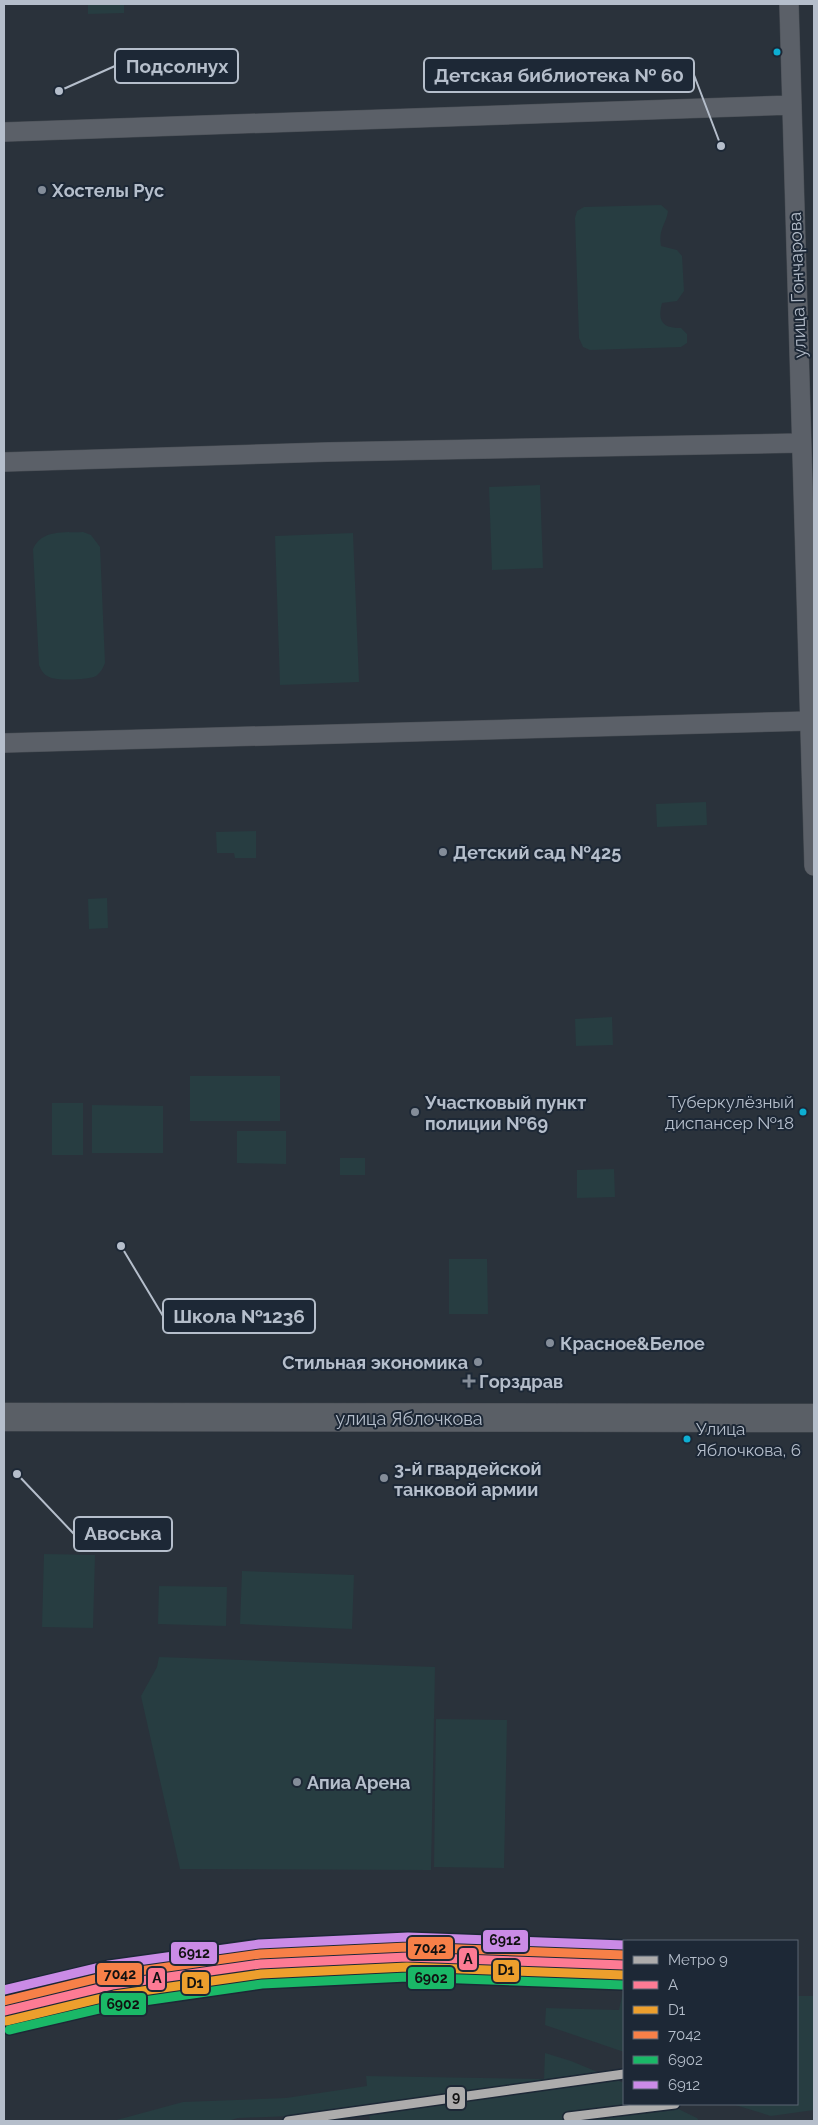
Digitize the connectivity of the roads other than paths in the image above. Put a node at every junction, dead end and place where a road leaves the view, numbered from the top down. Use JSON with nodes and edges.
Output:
{"nodes":[{"id":1,"x":789,"y":4,"type":"edge"},
{"id":2,"x":792,"y":105,"type":"junction"},
{"id":3,"x":4,"y":132,"type":"edge"},
{"id":4,"x":805,"y":268,"type":"edge"},
{"id":5,"x":802,"y":442,"type":"junction"},
{"id":6,"x":4,"y":462,"type":"edge"},
{"id":7,"x":809,"y":721,"type":"junction"},
{"id":8,"x":4,"y":743,"type":"edge"},
{"id":9,"x":814,"y":866,"type":"edge"},
{"id":10,"x":4,"y":1417,"type":"edge"},
{"id":11,"x":814,"y":1418,"type":"edge"}],
"edges":[{"from":1,"to":2,"type":"street","name":"улица Гончарова"},
{"from":2,"to":3,"type":"street"},
{"from":2,"to":4,"type":"street","name":"улица Гончарова"},
{"from":4,"to":5,"type":"street","name":"улица Гончарова"},
{"from":5,"to":6,"type":"street"},
{"from":5,"to":7,"type":"street","name":"улица Гончарова"},
{"from":7,"to":8,"type":"street"},
{"from":7,"to":9,"type":"street","name":"улица Гончарова"},
{"from":10,"to":11,"type":"street","name":"улица Яблочкова"}]}
